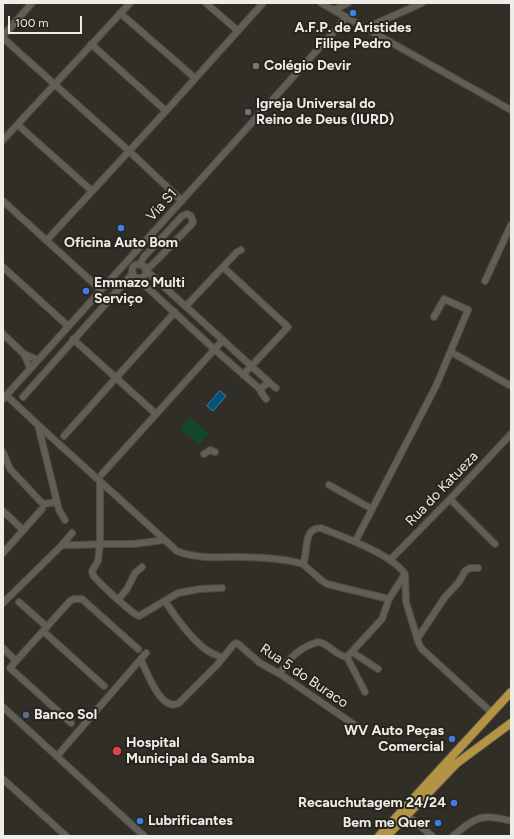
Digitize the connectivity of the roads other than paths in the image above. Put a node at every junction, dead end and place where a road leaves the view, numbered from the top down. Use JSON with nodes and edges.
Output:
{"nodes":[{"id":1,"x":32,"y":3,"type":"edge"},
{"id":2,"x":130,"y":3,"type":"edge"},
{"id":3,"x":206,"y":3,"type":"edge"},
{"id":4,"x":263,"y":3,"type":"edge"},
{"id":5,"x":321,"y":3,"type":"edge"},
{"id":6,"x":348,"y":3,"type":"edge"},
{"id":7,"x":351,"y":3,"type":"edge"},
{"id":8,"x":422,"y":3,"type":"edge"},
{"id":9,"x":334,"y":10,"type":"junction"},
{"id":10,"x":120,"y":13,"type":"junction"},
{"id":11,"x":345,"y":16,"type":"junction"},
{"id":12,"x":366,"y":28,"type":"junction"},
{"id":13,"x":238,"y":31,"type":"junction"},
{"id":14,"x":3,"y":37,"type":"edge"},
{"id":15,"x":91,"y":44,"type":"junction"},
{"id":16,"x":195,"y":78,"type":"junction"},
{"id":17,"x":55,"y":84,"type":"junction"},
{"id":18,"x":511,"y":110,"type":"edge"},
{"id":19,"x":166,"y":111,"type":"junction"},
{"id":20,"x":18,"y":124,"type":"junction"},
{"id":21,"x":3,"y":140,"type":"edge"},
{"id":22,"x":130,"y":151,"type":"junction"},
{"id":23,"x":92,"y":192,"type":"junction"},
{"id":24,"x":3,"y":201,"type":"edge"},
{"id":25,"x":182,"y":201,"type":"junction"},
{"id":26,"x":511,"y":225,"type":"edge"},
{"id":27,"x":47,"y":240,"type":"junction"},
{"id":28,"x":241,"y":250,"type":"dead end"},
{"id":29,"x":223,"y":267,"type":"junction"},
{"id":30,"x":3,"y":268,"type":"edge"},
{"id":31,"x":144,"y":268,"type":"junction"},
{"id":32,"x":135,"y":275,"type":"junction"},
{"id":33,"x":484,"y":281,"type":"dead end"},
{"id":34,"x":101,"y":290,"type":"junction"},
{"id":35,"x":186,"y":306,"type":"junction"},
{"id":36,"x":175,"y":312,"type":"junction"},
{"id":37,"x":434,"y":317,"type":"dead end"},
{"id":38,"x":68,"y":326,"type":"junction"},
{"id":39,"x":3,"y":334,"type":"edge"},
{"id":40,"x":73,"y":339,"type":"junction"},
{"id":41,"x":222,"y":340,"type":"junction"},
{"id":42,"x":214,"y":349,"type":"junction"},
{"id":43,"x":450,"y":352,"type":"junction"},
{"id":44,"x":24,"y":354,"type":"junction"},
{"id":45,"x":38,"y":360,"type":"junction"},
{"id":46,"x":251,"y":366,"type":"junction"},
{"id":47,"x":30,"y":368,"type":"junction"},
{"id":48,"x":243,"y":375,"type":"junction"},
{"id":49,"x":116,"y":378,"type":"junction"},
{"id":50,"x":511,"y":386,"type":"edge"},
{"id":51,"x":261,"y":390,"type":"junction"},
{"id":52,"x":5,"y":397,"type":"edge"},
{"id":53,"x":23,"y":397,"type":"dead end"},
{"id":54,"x":266,"y":398,"type":"dead end"},
{"id":55,"x":156,"y":414,"type":"junction"},
{"id":56,"x":38,"y":425,"type":"junction"},
{"id":57,"x":511,"y":434,"type":"edge"},
{"id":58,"x":64,"y":436,"type":"dead end"},
{"id":59,"x":3,"y":452,"type":"edge"},
{"id":60,"x":215,"y":452,"type":"dead end"},
{"id":61,"x":204,"y":454,"type":"dead end"},
{"id":62,"x":101,"y":478,"type":"junction"},
{"id":63,"x":329,"y":486,"type":"dead end"},
{"id":64,"x":450,"y":499,"type":"junction"},
{"id":65,"x":57,"y":502,"type":"junction"},
{"id":66,"x":42,"y":509,"type":"dead end"},
{"id":67,"x":372,"y":509,"type":"junction"},
{"id":68,"x":3,"y":511,"type":"edge"},
{"id":69,"x":65,"y":520,"type":"dead end"},
{"id":70,"x":24,"y":530,"type":"junction"},
{"id":71,"x":72,"y":533,"type":"dead end"},
{"id":72,"x":164,"y":540,"type":"junction"},
{"id":73,"x":355,"y":542,"type":"junction"},
{"id":74,"x":100,"y":544,"type":"junction"},
{"id":75,"x":495,"y":544,"type":"dead end"},
{"id":76,"x":62,"y":545,"type":"junction"},
{"id":77,"x":3,"y":553,"type":"edge"},
{"id":78,"x":390,"y":560,"type":"junction"},
{"id":79,"x":302,"y":564,"type":"junction"},
{"id":80,"x":142,"y":567,"type":"dead end"},
{"id":81,"x":478,"y":568,"type":"dead end"},
{"id":82,"x":405,"y":574,"type":"junction"},
{"id":83,"x":222,"y":588,"type":"dead end"},
{"id":84,"x":389,"y":599,"type":"junction"},
{"id":85,"x":118,"y":600,"type":"junction"},
{"id":86,"x":165,"y":601,"type":"junction"},
{"id":87,"x":19,"y":602,"type":"dead end"},
{"id":88,"x":3,"y":603,"type":"edge"},
{"id":89,"x":45,"y":629,"type":"junction"},
{"id":90,"x":417,"y":639,"type":"junction"},
{"id":91,"x":3,"y":648,"type":"edge"},
{"id":92,"x":138,"y":648,"type":"dead end"},
{"id":93,"x":352,"y":652,"type":"junction"},
{"id":94,"x":146,"y":653,"type":"dead end"},
{"id":95,"x":347,"y":657,"type":"junction"},
{"id":96,"x":223,"y":658,"type":"junction"},
{"id":97,"x":141,"y":660,"type":"junction"},
{"id":98,"x":16,"y":661,"type":"junction"},
{"id":99,"x":378,"y":669,"type":"dead end"},
{"id":100,"x":280,"y":674,"type":"junction"},
{"id":101,"x":104,"y":686,"type":"dead end"},
{"id":102,"x":365,"y":692,"type":"dead end"},
{"id":103,"x":511,"y":692,"type":"edge"},
{"id":104,"x":3,"y":707,"type":"edge"},
{"id":105,"x":492,"y":713,"type":"junction"},
{"id":106,"x":71,"y":723,"type":"dead end"},
{"id":107,"x":511,"y":723,"type":"edge"},
{"id":108,"x":359,"y":728,"type":"dead end"},
{"id":109,"x":57,"y":756,"type":"junction"},
{"id":110,"x":3,"y":779,"type":"edge"},
{"id":111,"x":407,"y":815,"type":"junction"},
{"id":112,"x":511,"y":820,"type":"edge"},
{"id":113,"x":66,"y":836,"type":"edge"},
{"id":114,"x":144,"y":836,"type":"edge"},
{"id":115,"x":379,"y":836,"type":"edge"},
{"id":116,"x":387,"y":836,"type":"edge"},
{"id":117,"x":432,"y":836,"type":"edge"},
{"id":118,"x":453,"y":836,"type":"edge"}],
"edges":[{"from":1,"to":14,"type":"street"},
{"from":2,"to":10,"type":"street"},
{"from":3,"to":13,"type":"street"},
{"from":4,"to":13,"type":"street"},
{"from":5,"to":9,"type":"street"},
{"from":6,"to":9,"type":"street"},
{"from":7,"to":11,"type":"street","name":"Via S1"},
{"from":8,"to":12,"type":"street"},
{"from":9,"to":11,"type":"street"},
{"from":10,"to":15,"type":"street"},
{"from":10,"to":16,"type":"street"},
{"from":11,"to":12,"type":"street"},
{"from":11,"to":25,"type":"street","name":"Via S1"},
{"from":12,"to":18,"type":"street"},
{"from":13,"to":16,"type":"street"},
{"from":14,"to":17,"type":"street"},
{"from":15,"to":17,"type":"street"},
{"from":15,"to":19,"type":"street"},
{"from":16,"to":19,"type":"street"},
{"from":17,"to":20,"type":"street"},
{"from":17,"to":22,"type":"street"},
{"from":19,"to":22,"type":"street"},
{"from":20,"to":21,"type":"street"},
{"from":20,"to":23,"type":"street"},
{"from":22,"to":23,"type":"street"},
{"from":22,"to":25,"type":"street"},
{"from":23,"to":27,"type":"street"},
{"from":24,"to":27,"type":"street"},
{"from":25,"to":34,"type":"street","name":"Via S1"},
{"from":26,"to":33,"type":"street"},
{"from":27,"to":34,"type":"street"},
{"from":28,"to":29,"type":"street"},
{"from":29,"to":35,"type":"street"},
{"from":29,"to":46,"type":"street"},
{"from":30,"to":38,"type":"street"},
{"from":31,"to":31,"type":"street"},
{"from":31,"to":32,"type":"street"},
{"from":31,"to":32,"type":"street"},
{"from":31,"to":35,"type":"street"},
{"from":32,"to":36,"type":"street"},
{"from":32,"to":40,"type":"street"},
{"from":34,"to":38,"type":"street","name":"Via S1"},
{"from":35,"to":41,"type":"street"},
{"from":36,"to":42,"type":"street"},
{"from":36,"to":49,"type":"street"},
{"from":37,"to":43,"type":"street"},
{"from":38,"to":45,"type":"street","name":"Via S1"},
{"from":39,"to":44,"type":"street"},
{"from":40,"to":49,"type":"street"},
{"from":40,"to":53,"type":"street"},
{"from":41,"to":42,"type":"street"},
{"from":41,"to":46,"type":"street"},
{"from":42,"to":48,"type":"street"},
{"from":42,"to":55,"type":"street"},
{"from":43,"to":50,"type":"street"},
{"from":43,"to":67,"type":"street"},
{"from":44,"to":45,"type":"street"},
{"from":44,"to":47,"type":"street"},
{"from":45,"to":47,"type":"street","name":"Via S1"},
{"from":46,"to":48,"type":"street"},
{"from":46,"to":51,"type":"street"},
{"from":47,"to":52,"type":"street","name":"Via S1"},
{"from":48,"to":51,"type":"street"},
{"from":49,"to":55,"type":"street"},
{"from":49,"to":58,"type":"street"},
{"from":51,"to":54,"type":"street"},
{"from":52,"to":56,"type":"street"},
{"from":55,"to":62,"type":"street"},
{"from":56,"to":62,"type":"street"},
{"from":56,"to":65,"type":"street"},
{"from":57,"to":64,"type":"street","name":"Rua do Katueza"},
{"from":59,"to":65,"type":"street"},
{"from":60,"to":61,"type":"street"},
{"from":62,"to":72,"type":"street"},
{"from":62,"to":74,"type":"street"},
{"from":63,"to":67,"type":"street"},
{"from":64,"to":75,"type":"street"},
{"from":64,"to":78,"type":"street","name":"Rua do Katueza"},
{"from":65,"to":69,"type":"street"},
{"from":66,"to":70,"type":"street"},
{"from":67,"to":73,"type":"street"},
{"from":68,"to":70,"type":"street"},
{"from":70,"to":77,"type":"street"},
{"from":71,"to":76,"type":"street"},
{"from":72,"to":74,"type":"street"},
{"from":72,"to":79,"type":"street"},
{"from":73,"to":78,"type":"street"},
{"from":73,"to":79,"type":"street"},
{"from":74,"to":76,"type":"street"},
{"from":74,"to":85,"type":"street"},
{"from":76,"to":88,"type":"street"},
{"from":78,"to":82,"type":"street"},
{"from":79,"to":84,"type":"street"},
{"from":80,"to":85,"type":"street"},
{"from":81,"to":90,"type":"street"},
{"from":82,"to":84,"type":"street"},
{"from":82,"to":90,"type":"street"},
{"from":83,"to":86,"type":"street"},
{"from":84,"to":93,"type":"street"},
{"from":85,"to":86,"type":"street"},
{"from":86,"to":96,"type":"street"},
{"from":87,"to":89,"type":"street"},
{"from":89,"to":92,"type":"street"},
{"from":89,"to":98,"type":"street"},
{"from":89,"to":101,"type":"street"},
{"from":90,"to":105,"type":"street"},
{"from":91,"to":98,"type":"street"},
{"from":93,"to":95,"type":"street"},
{"from":93,"to":99,"type":"street"},
{"from":94,"to":97,"type":"street"},
{"from":95,"to":100,"type":"street"},
{"from":95,"to":102,"type":"street"},
{"from":96,"to":97,"type":"street"},
{"from":96,"to":100,"type":"street","name":"Rua 5 do Buraco"},
{"from":97,"to":109,"type":"street"},
{"from":98,"to":106,"type":"street"},
{"from":100,"to":108,"type":"street","name":"Rua 5 do Buraco"},
{"from":103,"to":105,"type":"highway"},
{"from":104,"to":109,"type":"street"},
{"from":105,"to":115,"type":"highway"},
{"from":107,"to":111,"type":"highway"},
{"from":109,"to":114,"type":"street"},
{"from":110,"to":113,"type":"street"},
{"from":111,"to":116,"type":"highway"},
{"from":111,"to":117,"type":"street"},
{"from":112,"to":118,"type":"street"}]}
